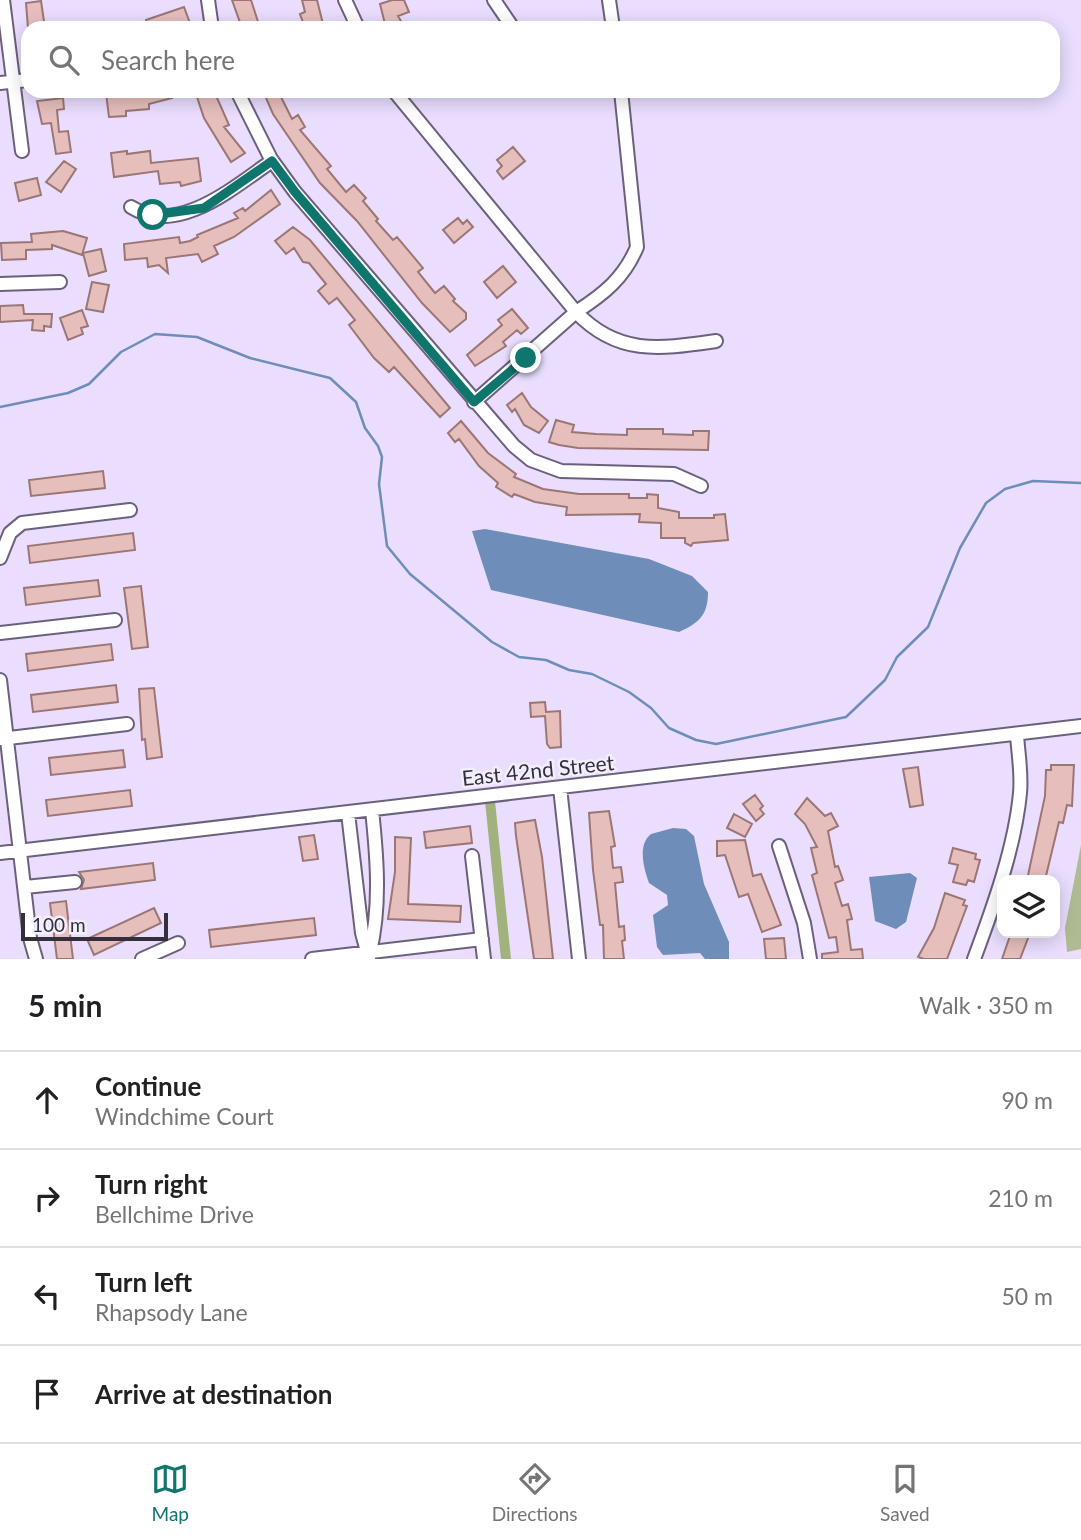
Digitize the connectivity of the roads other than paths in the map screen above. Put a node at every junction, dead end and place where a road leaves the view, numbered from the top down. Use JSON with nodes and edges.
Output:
{"nodes":[{"id":1,"x":4,"y":0,"type":"edge"},
{"id":2,"x":208,"y":0,"type":"edge"},
{"id":3,"x":345,"y":0,"type":"edge"},
{"id":4,"x":494,"y":0,"type":"edge"},
{"id":5,"x":610,"y":0,"type":"edge"},
{"id":6,"x":211,"y":21,"type":"edge"},
{"id":7,"x":355,"y":21,"type":"edge"},
{"id":8,"x":508,"y":21,"type":"edge"},
{"id":9,"x":612,"y":21,"type":"edge"},
{"id":10,"x":7,"y":83,"type":"edge"},
{"id":11,"x":240,"y":98,"type":"edge"},
{"id":12,"x":400,"y":98,"type":"edge"},
{"id":13,"x":622,"y":98,"type":"edge"},
{"id":14,"x":22,"y":151,"type":"dead end"},
{"id":15,"x":272,"y":161,"type":"junction"},
{"id":16,"x":131,"y":207,"type":"dead end"},
{"id":17,"x":60,"y":282,"type":"dead end"},
{"id":18,"x":0,"y":284,"type":"edge"},
{"id":19,"x":576,"y":312,"type":"junction"},
{"id":20,"x":716,"y":341,"type":"dead end"},
{"id":21,"x":474,"y":402,"type":"junction"},
{"id":22,"x":701,"y":486,"type":"dead end"},
{"id":23,"x":131,"y":510,"type":"dead end"},
{"id":24,"x":0,"y":558,"type":"edge"},
{"id":25,"x":115,"y":620,"type":"dead end"},
{"id":26,"x":0,"y":633,"type":"edge"},
{"id":27,"x":0,"y":680,"type":"edge"},
{"id":28,"x":127,"y":724,"type":"dead end"},
{"id":29,"x":1081,"y":726,"type":"edge"},
{"id":30,"x":1017,"y":734,"type":"junction"},
{"id":31,"x":3,"y":739,"type":"edge"},
{"id":32,"x":560,"y":788,"type":"junction"},
{"id":33,"x":372,"y":810,"type":"junction"},
{"id":34,"x":348,"y":813,"type":"junction"},
{"id":35,"x":779,"y":846,"type":"dead end"},
{"id":36,"x":20,"y":851,"type":"junction"},
{"id":37,"x":0,"y":853,"type":"edge"},
{"id":38,"x":471,"y":856,"type":"dead end"},
{"id":39,"x":75,"y":882,"type":"dead end"},
{"id":40,"x":25,"y":887,"type":"junction"},
{"id":41,"x":482,"y":939,"type":"junction"},
{"id":42,"x":178,"y":943,"type":"dead end"},
{"id":43,"x":370,"y":956,"type":"edge"},
{"id":44,"x":36,"y":959,"type":"edge"},
{"id":45,"x":142,"y":959,"type":"edge"},
{"id":46,"x":312,"y":959,"type":"edge"},
{"id":47,"x":484,"y":959,"type":"edge"},
{"id":48,"x":579,"y":959,"type":"edge"},
{"id":49,"x":810,"y":959,"type":"edge"},
{"id":50,"x":974,"y":959,"type":"edge"}],
"edges":[{"from":1,"to":10,"type":"street"},
{"from":2,"to":6,"type":"street"},
{"from":3,"to":7,"type":"street"},
{"from":4,"to":8,"type":"street"},
{"from":5,"to":9,"type":"street"},
{"from":10,"to":14,"type":"street"},
{"from":11,"to":15,"type":"street"},
{"from":12,"to":19,"type":"street"},
{"from":13,"to":19,"type":"street"},
{"from":15,"to":16,"type":"street"},
{"from":15,"to":21,"type":"street"},
{"from":17,"to":18,"type":"street"},
{"from":19,"to":20,"type":"street"},
{"from":19,"to":21,"type":"street"},
{"from":21,"to":22,"type":"street"},
{"from":23,"to":24,"type":"street"},
{"from":25,"to":26,"type":"street"},
{"from":27,"to":31,"type":"street"},
{"from":28,"to":31,"type":"street"},
{"from":29,"to":30,"type":"street","name":"East 42nd Street"},
{"from":30,"to":32,"type":"street","name":"East 42nd Street"},
{"from":30,"to":50,"type":"street"},
{"from":31,"to":36,"type":"street"},
{"from":32,"to":33,"type":"street","name":"East 42nd Street"},
{"from":32,"to":48,"type":"street"},
{"from":33,"to":34,"type":"street","name":"East 42nd Street"},
{"from":33,"to":43,"type":"street"},
{"from":34,"to":36,"type":"street","name":"East 42nd Street"},
{"from":34,"to":43,"type":"street"},
{"from":35,"to":49,"type":"street"},
{"from":36,"to":37,"type":"street","name":"East 42nd Street"},
{"from":36,"to":40,"type":"street"},
{"from":38,"to":41,"type":"street"},
{"from":39,"to":40,"type":"street"},
{"from":40,"to":44,"type":"street"},
{"from":41,"to":43,"type":"street"},
{"from":41,"to":47,"type":"street"},
{"from":42,"to":45,"type":"street"},
{"from":43,"to":46,"type":"street"}]}
